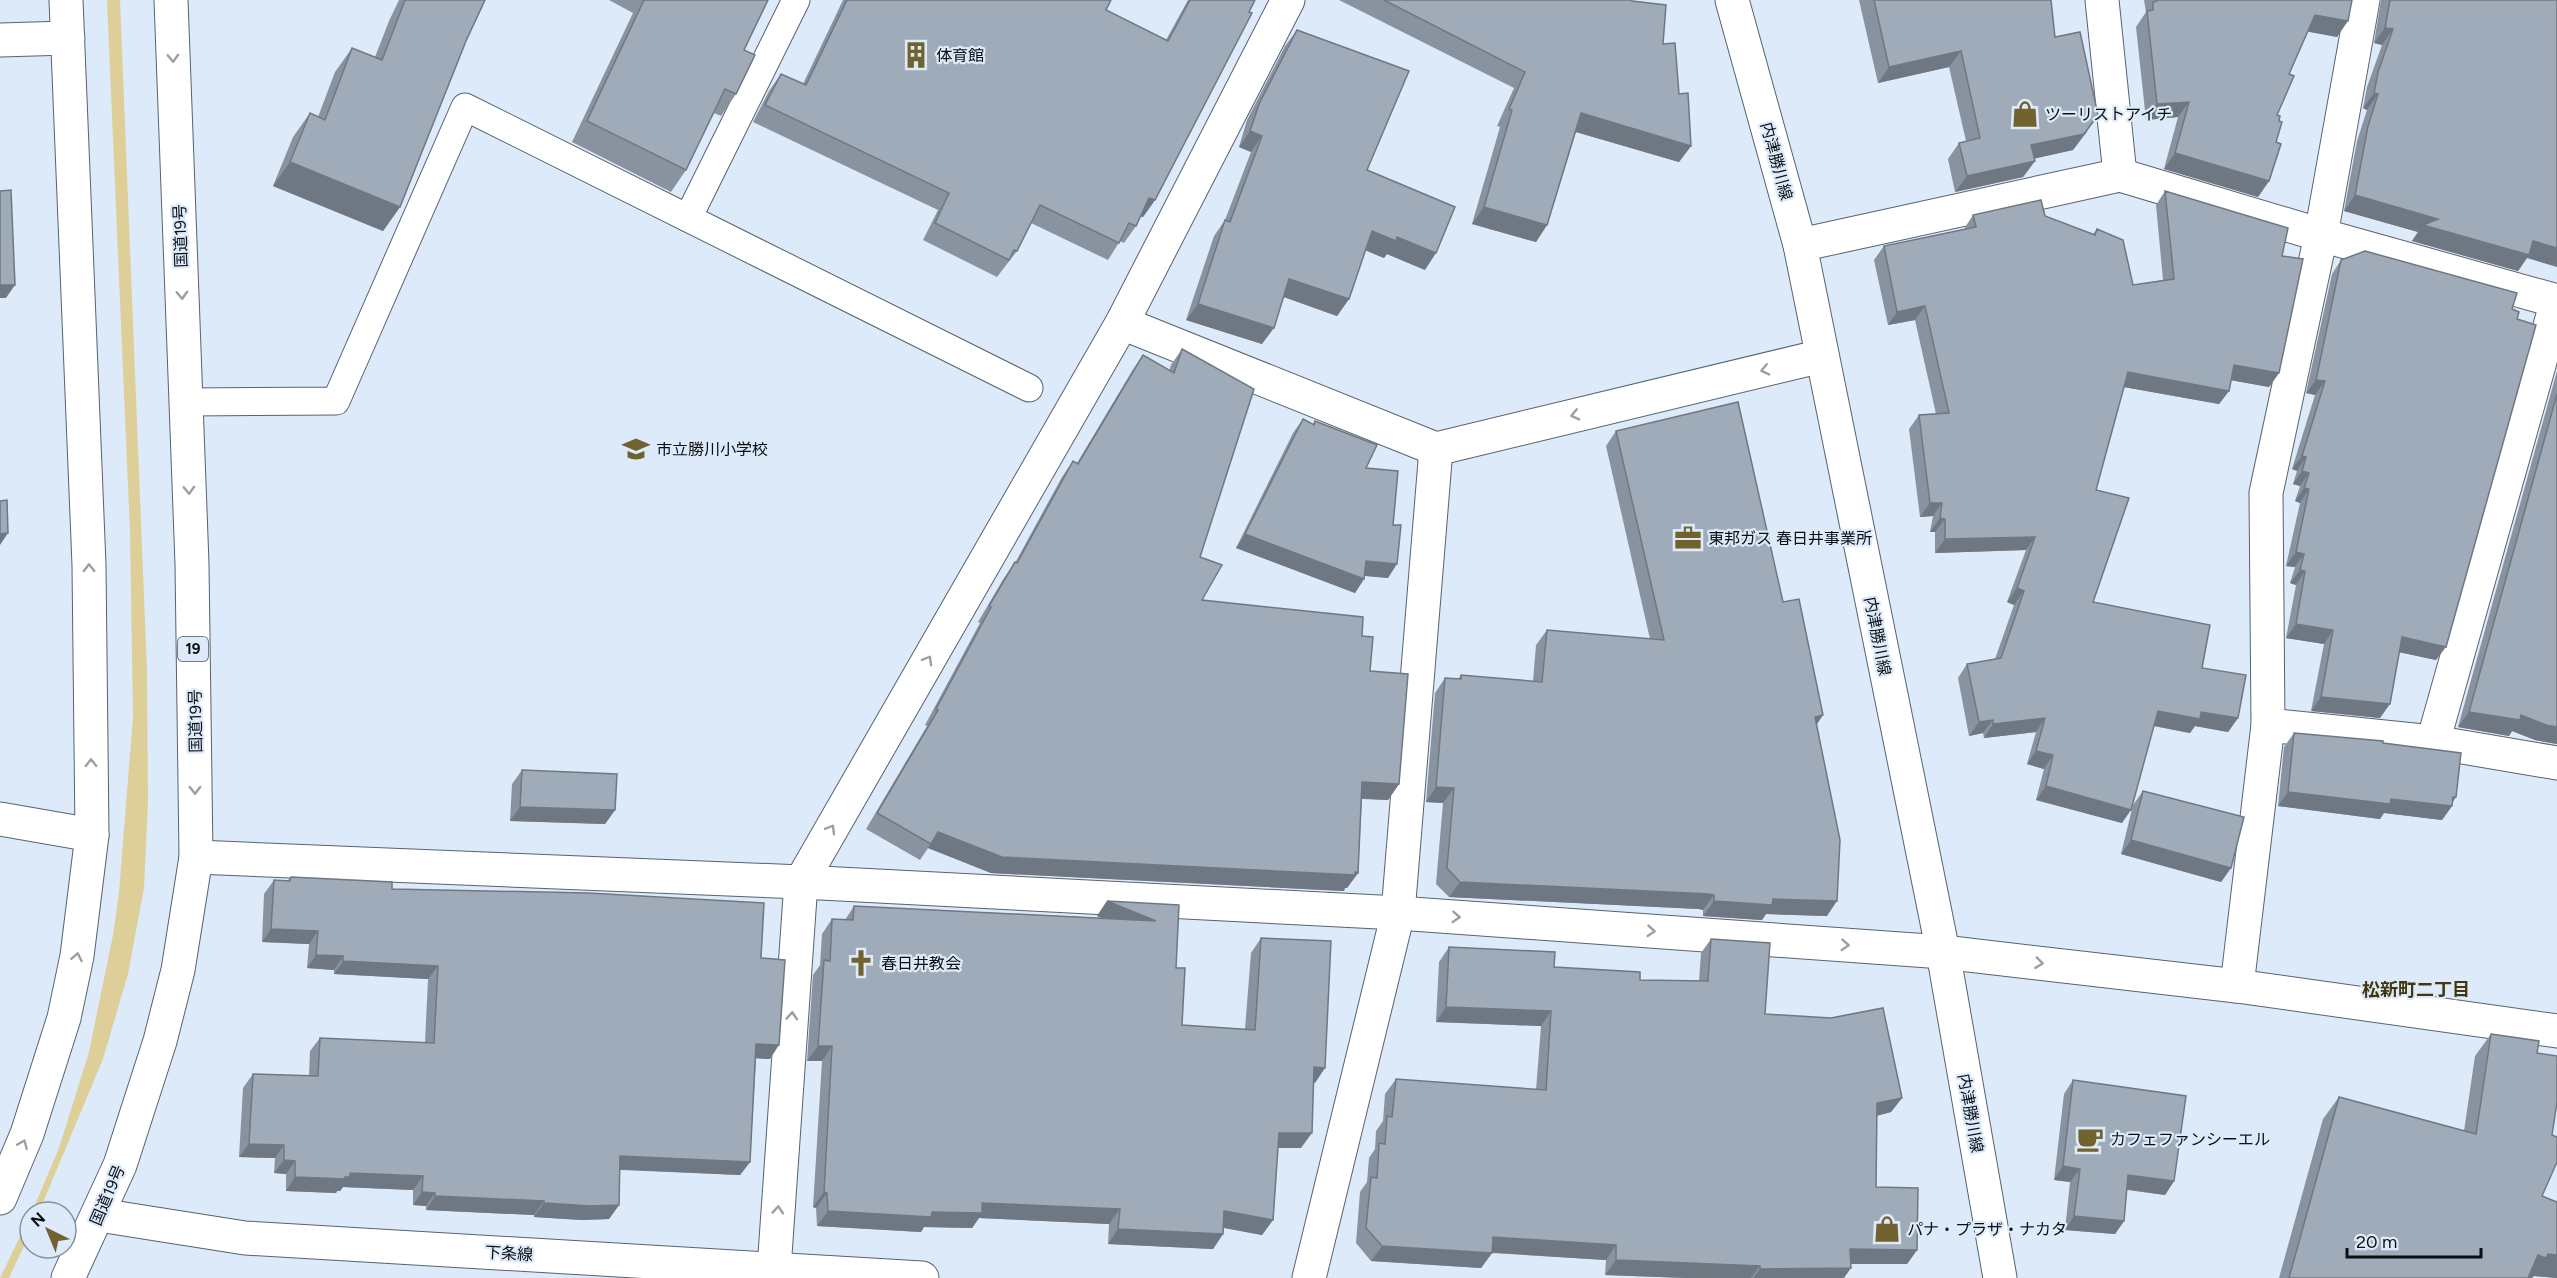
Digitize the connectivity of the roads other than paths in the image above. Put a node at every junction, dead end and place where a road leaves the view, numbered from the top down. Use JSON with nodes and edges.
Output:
{"nodes":[{"id":1,"x":66,"y":0,"type":"edge"},
{"id":2,"x":171,"y":0,"type":"edge"},
{"id":3,"x":796,"y":0,"type":"edge"},
{"id":4,"x":1288,"y":0,"type":"edge"},
{"id":5,"x":1732,"y":0,"type":"edge"},
{"id":6,"x":2102,"y":0,"type":"edge"},
{"id":7,"x":2363,"y":0,"type":"edge"},
{"id":8,"x":68,"y":38,"type":"junction"},
{"id":9,"x":0,"y":40,"type":"edge"},
{"id":10,"x":2120,"y":175,"type":"junction"},
{"id":11,"x":687,"y":218,"type":"junction"},
{"id":12,"x":2320,"y":235,"type":"junction"},
{"id":13,"x":1800,"y":245,"type":"junction"},
{"id":14,"x":2557,"y":301,"type":"edge"},
{"id":15,"x":1122,"y":322,"type":"junction"},
{"id":16,"x":1822,"y":356,"type":"junction"},
{"id":17,"x":1029,"y":388,"type":"dead end"},
{"id":18,"x":186,"y":402,"type":"junction"},
{"id":19,"x":1436,"y":448,"type":"junction"},
{"id":20,"x":2268,"y":725,"type":"junction"},
{"id":21,"x":2433,"y":742,"type":"junction"},
{"id":22,"x":2557,"y":763,"type":"edge"},
{"id":23,"x":0,"y":819,"type":"edge"},
{"id":24,"x":92,"y":835,"type":"junction"},
{"id":25,"x":196,"y":857,"type":"junction"},
{"id":26,"x":801,"y":882,"type":"junction"},
{"id":27,"x":1398,"y":913,"type":"junction"},
{"id":28,"x":1942,"y":952,"type":"junction"},
{"id":29,"x":2237,"y":986,"type":"junction"},
{"id":30,"x":2557,"y":1031,"type":"edge"},
{"id":31,"x":0,"y":1198,"type":"edge"},
{"id":32,"x":99,"y":1215,"type":"junction"},
{"id":33,"x":770,"y":1273,"type":"edge"},
{"id":34,"x":68,"y":1278,"type":"edge"},
{"id":35,"x":922,"y":1278,"type":"edge"},
{"id":36,"x":1309,"y":1278,"type":"edge"},
{"id":37,"x":2000,"y":1278,"type":"edge"}],
"edges":[{"from":1,"to":8,"type":"main road"},
{"from":2,"to":18,"type":"main road","name":"国道19号","number":"19","one_way":true},
{"from":3,"to":11,"type":"lane"},
{"from":4,"to":15,"type":"main road"},
{"from":5,"to":13,"type":"main road","name":"内津勝川線"},
{"from":6,"to":10,"type":"main road"},
{"from":7,"to":12,"type":"main road"},
{"from":8,"to":9,"type":"main road"},
{"from":24,"to":8,"type":"main road","one_way":true},
{"from":10,"to":12,"type":"main road"},
{"from":10,"to":13,"type":"main road"},
{"from":11,"to":17,"type":"lane"},
{"from":11,"to":18,"type":"lane"},
{"from":12,"to":14,"type":"main road"},
{"from":12,"to":20,"type":"main road"},
{"from":13,"to":16,"type":"main road","name":"内津勝川線"},
{"from":14,"to":21,"type":"main road"},
{"from":15,"to":19,"type":"main road"},
{"from":26,"to":15,"type":"main road","one_way":true},
{"from":16,"to":19,"type":"main road","one_way":true},
{"from":16,"to":28,"type":"main road","name":"内津勝川線"},
{"from":18,"to":25,"type":"main road","name":"国道19号","number":"19","one_way":true},
{"from":19,"to":27,"type":"main road"},
{"from":20,"to":21,"type":"main road"},
{"from":20,"to":29,"type":"main road"},
{"from":21,"to":22,"type":"main road"},
{"from":23,"to":24,"type":"main road"},
{"from":31,"to":24,"type":"main road","one_way":true},
{"from":25,"to":26,"type":"main road"},
{"from":25,"to":32,"type":"main road","name":"国道19号","number":"19"},
{"from":26,"to":27,"type":"main road"},
{"from":33,"to":26,"type":"main road","one_way":true},
{"from":27,"to":28,"type":"main road","one_way":true},
{"from":27,"to":36,"type":"main road"},
{"from":28,"to":29,"type":"main road","one_way":true},
{"from":28,"to":37,"type":"main road","name":"内津勝川線"},
{"from":29,"to":30,"type":"main road"},
{"from":32,"to":33,"type":"main road","name":"下条線"},
{"from":32,"to":34,"type":"main road","name":"国道19号","number":"19"},
{"from":33,"to":35,"type":"main road","name":"下条線"}]}
